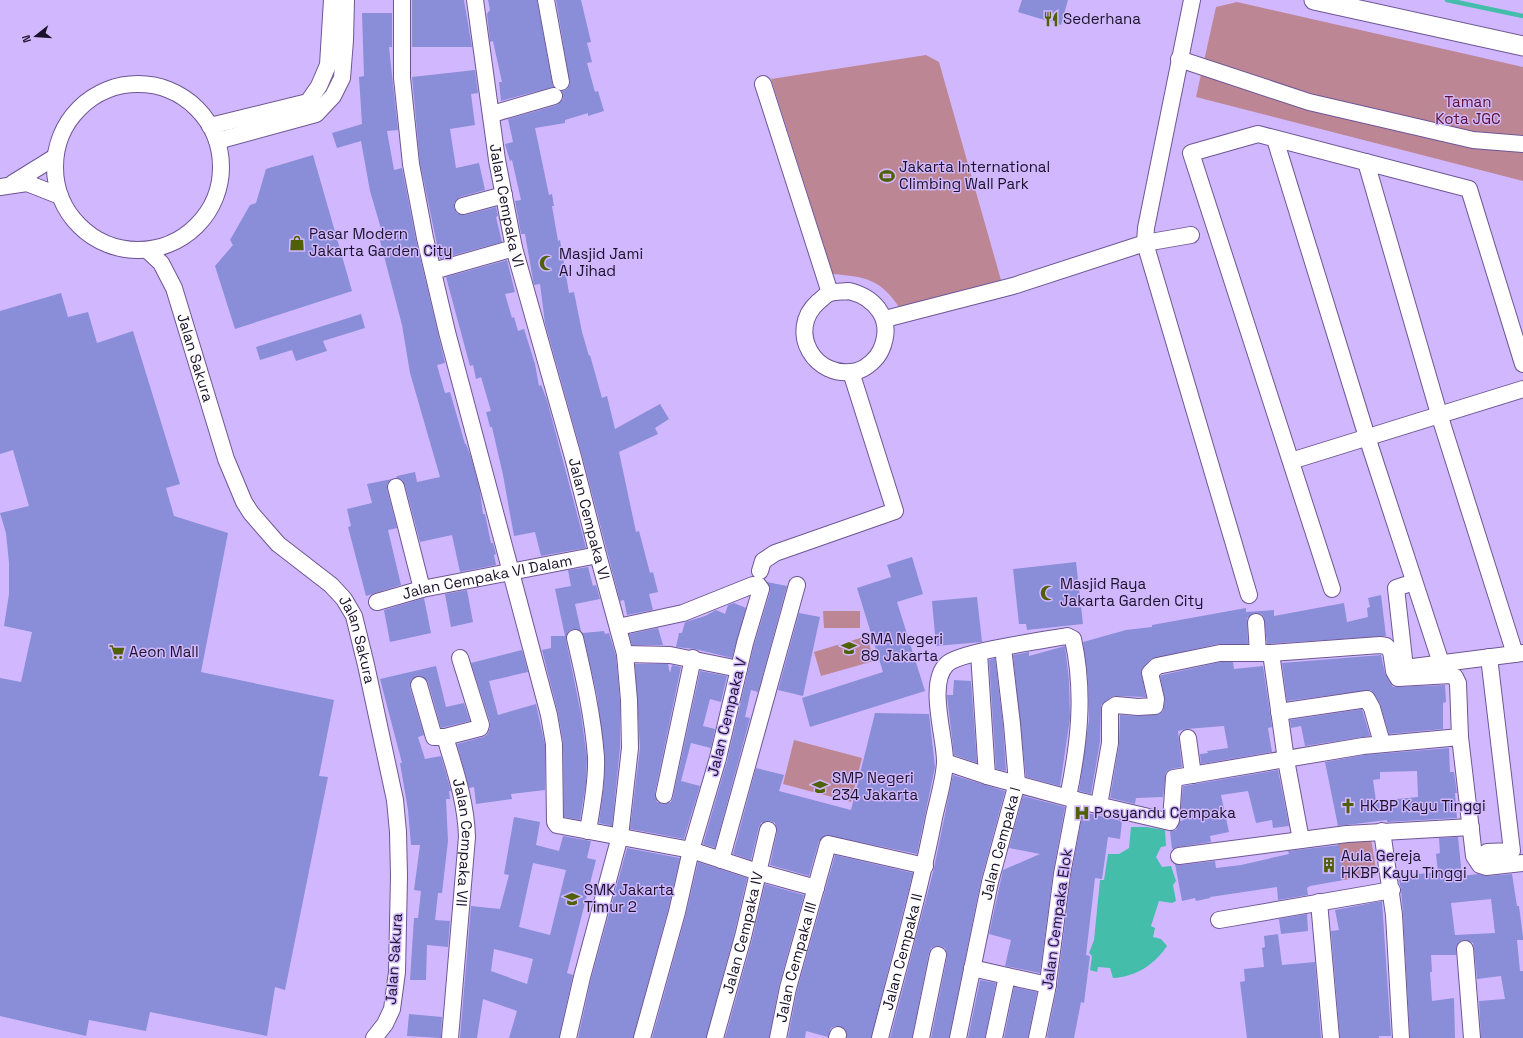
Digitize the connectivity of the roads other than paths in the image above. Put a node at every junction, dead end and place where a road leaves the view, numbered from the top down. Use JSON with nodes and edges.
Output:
{"nodes":[{"id":1,"x":332,"y":0,"type":"edge"},
{"id":2,"x":346,"y":0,"type":"edge"},
{"id":3,"x":402,"y":0,"type":"edge"},
{"id":4,"x":475,"y":0,"type":"edge"},
{"id":5,"x":546,"y":0,"type":"edge"},
{"id":6,"x":1192,"y":0,"type":"edge"},
{"id":7,"x":1314,"y":0,"type":"edge"},
{"id":8,"x":1523,"y":46,"type":"edge"},
{"id":9,"x":1179,"y":59,"type":"junction"},
{"id":10,"x":763,"y":84,"type":"dead end"},
{"id":11,"x":492,"y":114,"type":"junction"},
{"id":12,"x":210,"y":126,"type":"junction"},
{"id":13,"x":1275,"y":138,"type":"junction"},
{"id":14,"x":217,"y":141,"type":"junction"},
{"id":15,"x":1523,"y":144,"type":"edge"},
{"id":16,"x":55,"y":157,"type":"junction"},
{"id":17,"x":1366,"y":162,"type":"junction"},
{"id":18,"x":4,"y":186,"type":"edge"},
{"id":19,"x":504,"y":195,"type":"junction"},
{"id":20,"x":60,"y":196,"type":"junction"},
{"id":21,"x":464,"y":206,"type":"dead end"},
{"id":22,"x":1191,"y":235,"type":"dead end"},
{"id":23,"x":172,"y":243,"type":"junction"},
{"id":24,"x":1145,"y":243,"type":"junction"},
{"id":25,"x":514,"y":248,"type":"junction"},
{"id":26,"x":147,"y":250,"type":"junction"},
{"id":27,"x":433,"y":271,"type":"junction"},
{"id":28,"x":174,"y":288,"type":"junction"},
{"id":29,"x":830,"y":293,"type":"junction"},
{"id":30,"x":885,"y":319,"type":"junction"},
{"id":31,"x":1523,"y":364,"type":"edge"},
{"id":32,"x":851,"y":372,"type":"junction"},
{"id":33,"x":1523,"y":389,"type":"edge"},
{"id":34,"x":1439,"y":414,"type":"junction"},
{"id":35,"x":1367,"y":437,"type":"junction"},
{"id":36,"x":1291,"y":461,"type":"junction"},
{"id":37,"x":396,"y":487,"type":"dead end"},
{"id":38,"x":598,"y":555,"type":"junction"},
{"id":39,"x":512,"y":573,"type":"junction"},
{"id":40,"x":759,"y":578,"type":"junction"},
{"id":41,"x":1414,"y":582,"type":"junction"},
{"id":42,"x":797,"y":585,"type":"dead end"},
{"id":43,"x":422,"y":589,"type":"junction"},
{"id":44,"x":1332,"y":589,"type":"dead end"},
{"id":45,"x":1249,"y":595,"type":"dead end"},
{"id":46,"x":377,"y":602,"type":"dead end"},
{"id":47,"x":1256,"y":622,"type":"dead end"},
{"id":48,"x":618,"y":627,"type":"junction"},
{"id":49,"x":575,"y":638,"type":"dead end"},
{"id":50,"x":1003,"y":648,"type":"junction"},
{"id":51,"x":979,"y":653,"type":"junction"},
{"id":52,"x":1264,"y":653,"type":"junction"},
{"id":53,"x":1519,"y":653,"type":"edge"},
{"id":54,"x":625,"y":654,"type":"junction"},
{"id":55,"x":1489,"y":657,"type":"junction"},
{"id":56,"x":460,"y":658,"type":"dead end"},
{"id":57,"x":693,"y":658,"type":"junction"},
{"id":58,"x":1441,"y":663,"type":"junction"},
{"id":59,"x":740,"y":669,"type":"junction"},
{"id":60,"x":419,"y":685,"type":"dead end"},
{"id":61,"x":1279,"y":712,"type":"junction"},
{"id":62,"x":446,"y":737,"type":"junction"},
{"id":63,"x":1460,"y":737,"type":"junction"},
{"id":64,"x":1188,"y":738,"type":"dead end"},
{"id":65,"x":1382,"y":743,"type":"junction"},
{"id":66,"x":1286,"y":760,"type":"junction"},
{"id":67,"x":945,"y":762,"type":"junction"},
{"id":68,"x":987,"y":776,"type":"junction"},
{"id":69,"x":1193,"y":776,"type":"junction"},
{"id":70,"x":1017,"y":783,"type":"junction"},
{"id":71,"x":664,"y":795,"type":"dead end"},
{"id":72,"x":1072,"y":799,"type":"junction"},
{"id":73,"x":1099,"y":805,"type":"junction"},
{"id":74,"x":1471,"y":827,"type":"junction"},
{"id":75,"x":588,"y":830,"type":"junction"},
{"id":76,"x":768,"y":830,"type":"dead end"},
{"id":77,"x":1382,"y":831,"type":"junction"},
{"id":78,"x":620,"y":836,"type":"junction"},
{"id":79,"x":1301,"y":840,"type":"junction"},
{"id":80,"x":691,"y":850,"type":"junction"},
{"id":81,"x":1480,"y":852,"type":"junction"},
{"id":82,"x":1179,"y":856,"type":"dead end"},
{"id":83,"x":721,"y":860,"type":"junction"},
{"id":84,"x":924,"y":866,"type":"junction"},
{"id":85,"x":1523,"y":867,"type":"edge"},
{"id":86,"x":758,"y":872,"type":"junction"},
{"id":87,"x":816,"y":888,"type":"junction"},
{"id":88,"x":1392,"y":890,"type":"junction"},
{"id":89,"x":1320,"y":902,"type":"junction"},
{"id":90,"x":1219,"y":920,"type":"dead end"},
{"id":91,"x":1465,"y":950,"type":"dead end"},
{"id":92,"x":938,"y":955,"type":"dead end"},
{"id":93,"x":972,"y":968,"type":"junction"},
{"id":94,"x":1007,"y":976,"type":"junction"},
{"id":95,"x":1048,"y":985,"type":"junction"},
{"id":96,"x":374,"y":1038,"type":"edge"},
{"id":97,"x":450,"y":1038,"type":"edge"},
{"id":98,"x":568,"y":1038,"type":"edge"},
{"id":99,"x":642,"y":1038,"type":"edge"},
{"id":100,"x":715,"y":1038,"type":"edge"},
{"id":101,"x":778,"y":1038,"type":"edge"},
{"id":102,"x":880,"y":1038,"type":"edge"},
{"id":103,"x":921,"y":1038,"type":"edge"},
{"id":104,"x":958,"y":1038,"type":"edge"},
{"id":105,"x":994,"y":1038,"type":"edge"},
{"id":106,"x":1037,"y":1038,"type":"edge"},
{"id":107,"x":1331,"y":1038,"type":"edge"},
{"id":108,"x":1401,"y":1038,"type":"edge"},
{"id":109,"x":1472,"y":1038,"type":"edge"}],
"edges":[{"from":1,"to":12,"type":"street"},
{"from":2,"to":14,"type":"street"},
{"from":3,"to":27,"type":"street"},
{"from":4,"to":11,"type":"street","name":"Jalan Cempaka VI"},
{"from":5,"to":11,"type":"street"},
{"from":6,"to":9,"type":"street"},
{"from":7,"to":8,"type":"street"},
{"from":9,"to":15,"type":"street"},
{"from":9,"to":24,"type":"street"},
{"from":10,"to":29,"type":"street"},
{"from":11,"to":19,"type":"street","name":"Jalan Cempaka VI"},
{"from":12,"to":14,"type":"street"},
{"from":12,"to":16,"type":"street"},
{"from":13,"to":17,"type":"street"},
{"from":13,"to":35,"type":"street"},
{"from":13,"to":36,"type":"street"},
{"from":14,"to":23,"type":"street"},
{"from":16,"to":18,"type":"street"},
{"from":16,"to":20,"type":"street"},
{"from":17,"to":31,"type":"street"},
{"from":17,"to":34,"type":"street"},
{"from":18,"to":20,"type":"street"},
{"from":19,"to":21,"type":"street"},
{"from":19,"to":25,"type":"street","name":"Jalan Cempaka VI"},
{"from":20,"to":26,"type":"street"},
{"from":22,"to":24,"type":"street"},
{"from":23,"to":26,"type":"street"},
{"from":23,"to":28,"type":"street","name":"Jalan Sakura"},
{"from":24,"to":30,"type":"street"},
{"from":24,"to":45,"type":"street"},
{"from":25,"to":27,"type":"street"},
{"from":25,"to":38,"type":"street","name":"Jalan Cempaka VI"},
{"from":26,"to":28,"type":"street","name":"Jalan Sakura"},
{"from":27,"to":39,"type":"street"},
{"from":28,"to":96,"type":"street","name":"Jalan Sakura"},
{"from":29,"to":30,"type":"street"},
{"from":29,"to":32,"type":"street"},
{"from":30,"to":32,"type":"street"},
{"from":32,"to":40,"type":"street"},
{"from":33,"to":34,"type":"street"},
{"from":34,"to":35,"type":"street"},
{"from":34,"to":53,"type":"street"},
{"from":35,"to":36,"type":"street"},
{"from":35,"to":41,"type":"street"},
{"from":36,"to":44,"type":"street"},
{"from":37,"to":43,"type":"street"},
{"from":38,"to":39,"type":"street","name":"Jalan Cempaka VI Dalam"},
{"from":38,"to":48,"type":"street","name":"Jalan Cempaka VI"},
{"from":39,"to":43,"type":"street","name":"Jalan Cempaka VI Dalam"},
{"from":39,"to":75,"type":"street"},
{"from":40,"to":48,"type":"street"},
{"from":40,"to":59,"type":"street","name":"Jalan Cempaka V"},
{"from":41,"to":58,"type":"street"},
{"from":41,"to":58,"type":"street"},
{"from":42,"to":83,"type":"street"},
{"from":43,"to":46,"type":"street","name":"Jalan Cempaka VI Dalam"},
{"from":47,"to":52,"type":"street"},
{"from":48,"to":54,"type":"street","name":"Jalan Cempaka VI"},
{"from":49,"to":75,"type":"street"},
{"from":50,"to":51,"type":"street","name":"Jalan Cempaka II"},
{"from":50,"to":70,"type":"street","name":"Jalan Cempaka I"},
{"from":50,"to":72,"type":"street","name":"Jalan Cempaka Elok"},
{"from":51,"to":67,"type":"street","name":"Jalan Cempaka II"},
{"from":51,"to":68,"type":"street"},
{"from":52,"to":61,"type":"street"},
{"from":52,"to":63,"type":"street"},
{"from":52,"to":73,"type":"street"},
{"from":53,"to":55,"type":"street"},
{"from":54,"to":57,"type":"street"},
{"from":54,"to":78,"type":"street","name":"Jalan Cempaka VI"},
{"from":55,"to":58,"type":"street"},
{"from":55,"to":81,"type":"street"},
{"from":56,"to":62,"type":"street"},
{"from":57,"to":59,"type":"street"},
{"from":57,"to":71,"type":"street"},
{"from":59,"to":80,"type":"street","name":"Jalan Cempaka V"},
{"from":60,"to":62,"type":"street"},
{"from":61,"to":65,"type":"street"},
{"from":61,"to":66,"type":"street"},
{"from":62,"to":97,"type":"street","name":"Jalan Cempaka VII"},
{"from":63,"to":65,"type":"street"},
{"from":63,"to":74,"type":"street"},
{"from":64,"to":69,"type":"street"},
{"from":65,"to":66,"type":"street"},
{"from":66,"to":69,"type":"street"},
{"from":66,"to":79,"type":"street"},
{"from":67,"to":68,"type":"street"},
{"from":67,"to":84,"type":"street","name":"Jalan Cempaka II"},
{"from":68,"to":70,"type":"street"},
{"from":69,"to":73,"type":"street"},
{"from":70,"to":72,"type":"street"},
{"from":70,"to":93,"type":"street","name":"Jalan Cempaka I"},
{"from":72,"to":73,"type":"street"},
{"from":72,"to":95,"type":"street","name":"Jalan Cempaka Elok"},
{"from":74,"to":77,"type":"street"},
{"from":74,"to":81,"type":"street"},
{"from":75,"to":78,"type":"street"},
{"from":76,"to":86,"type":"street"},
{"from":77,"to":79,"type":"street"},
{"from":77,"to":88,"type":"street"},
{"from":78,"to":80,"type":"street"},
{"from":78,"to":98,"type":"street","name":"Jalan Cempaka VI"},
{"from":79,"to":82,"type":"street"},
{"from":80,"to":83,"type":"street","name":"Jalan Cempaka IV"},
{"from":80,"to":99,"type":"street","name":"Jalan Cempaka V"},
{"from":81,"to":85,"type":"street"},
{"from":83,"to":86,"type":"street","name":"Jalan Cempaka IV"},
{"from":84,"to":87,"type":"street","name":"Jalan Cempaka III"},
{"from":84,"to":102,"type":"street","name":"Jalan Cempaka II"},
{"from":86,"to":87,"type":"street","name":"Jalan Cempaka III"},
{"from":86,"to":100,"type":"street","name":"Jalan Cempaka IV"},
{"from":87,"to":101,"type":"street","name":"Jalan Cempaka III"},
{"from":88,"to":89,"type":"street"},
{"from":88,"to":108,"type":"street"},
{"from":89,"to":90,"type":"street"},
{"from":89,"to":107,"type":"street"},
{"from":91,"to":109,"type":"street"},
{"from":92,"to":103,"type":"street"},
{"from":93,"to":94,"type":"street"},
{"from":93,"to":104,"type":"street","name":"Jalan Cempaka I"},
{"from":94,"to":95,"type":"street"},
{"from":94,"to":105,"type":"street"},
{"from":95,"to":106,"type":"street","name":"Jalan Cempaka Elok"}]}
